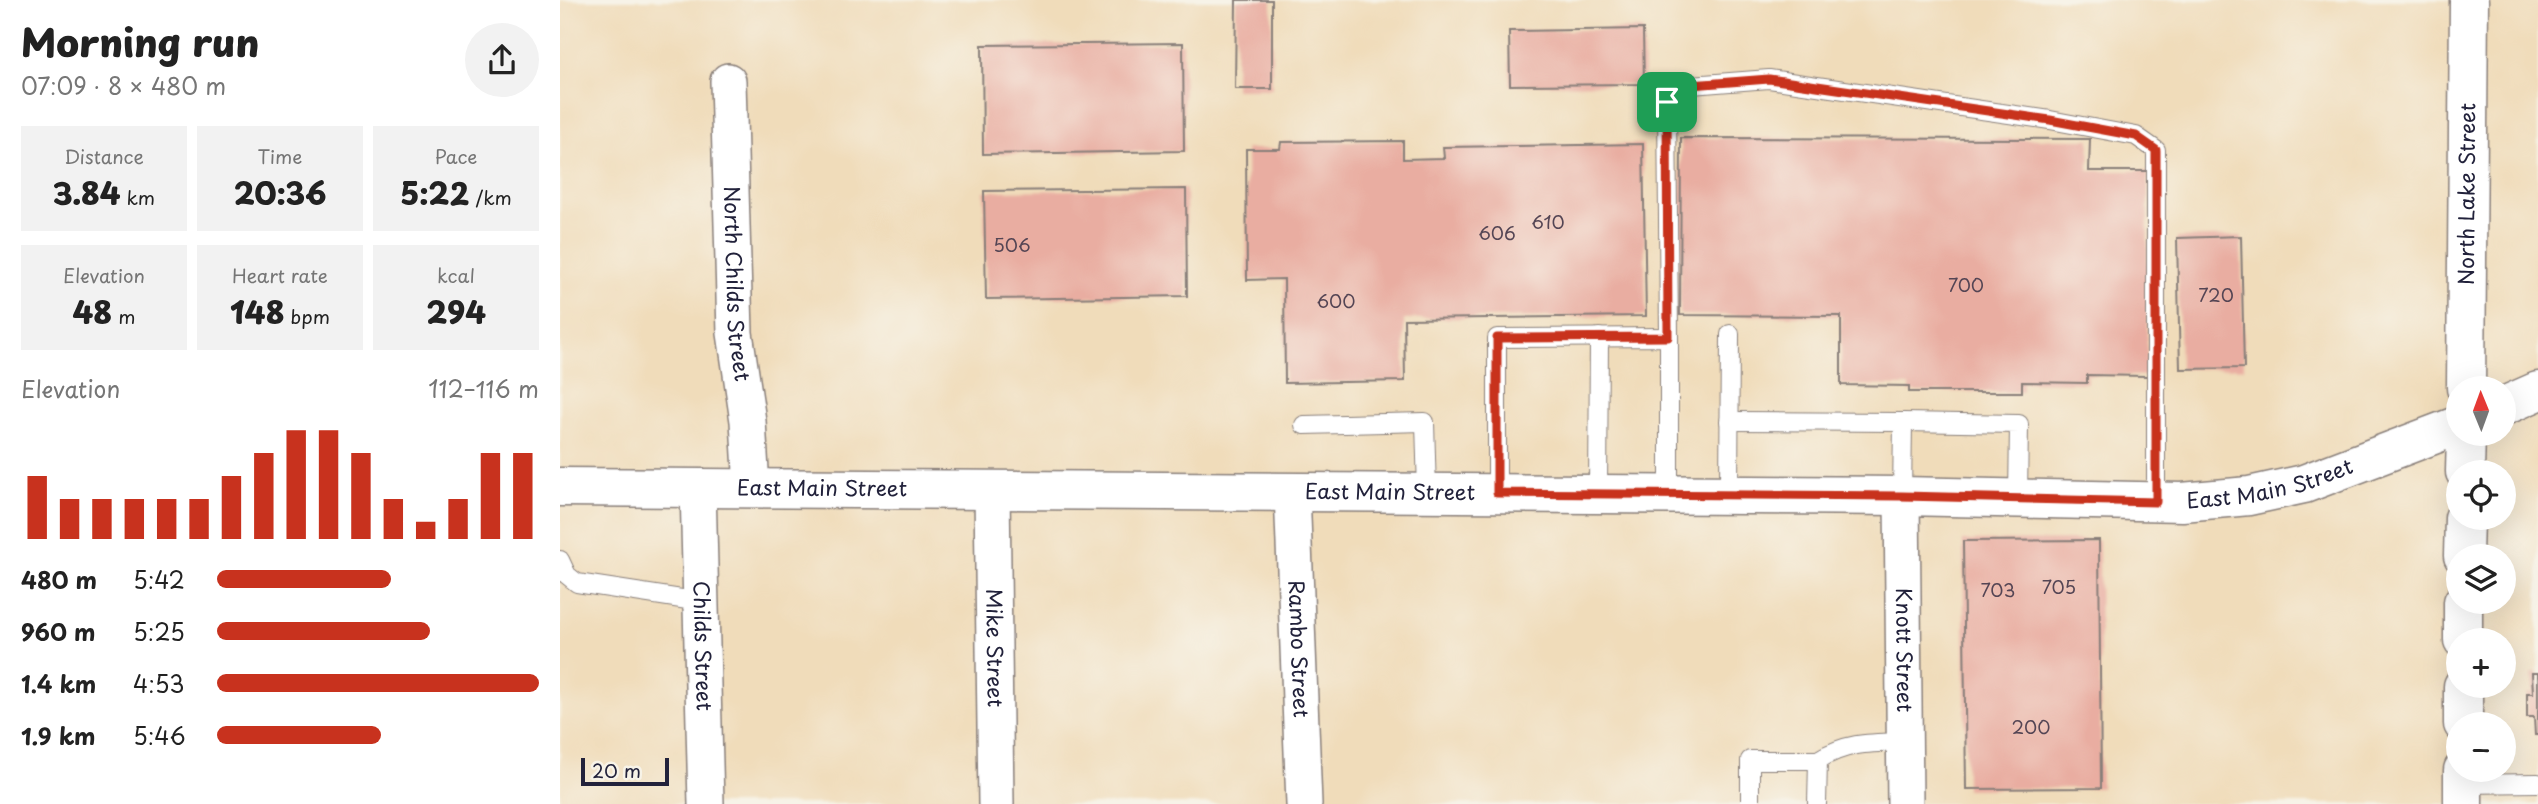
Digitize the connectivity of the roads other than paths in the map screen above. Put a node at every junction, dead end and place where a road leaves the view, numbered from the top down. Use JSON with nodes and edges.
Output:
{"nodes":[{"id":1,"x":2469,"y":0,"type":"edge"},
{"id":2,"x":727,"y":81,"type":"dead end"},
{"id":3,"x":1730,"y":334,"type":"dead end"},
{"id":4,"x":1599,"y":337,"type":"junction"},
{"id":5,"x":1668,"y":337,"type":"junction"},
{"id":6,"x":2466,"y":376,"type":"edge"},
{"id":7,"x":2538,"y":391,"type":"edge"},
{"id":8,"x":2516,"y":401,"type":"edge"},
{"id":9,"x":1729,"y":421,"type":"junction"},
{"id":10,"x":1903,"y":422,"type":"junction"},
{"id":11,"x":1304,"y":425,"type":"dead end"},
{"id":12,"x":2446,"y":430,"type":"edge"},
{"id":13,"x":560,"y":487,"type":"edge"},
{"id":14,"x":698,"y":487,"type":"junction"},
{"id":15,"x":752,"y":488,"type":"junction"},
{"id":16,"x":992,"y":490,"type":"junction"},
{"id":17,"x":1292,"y":491,"type":"junction"},
{"id":18,"x":1427,"y":492,"type":"junction"},
{"id":19,"x":1497,"y":493,"type":"junction"},
{"id":20,"x":1598,"y":493,"type":"junction"},
{"id":21,"x":1669,"y":494,"type":"junction"},
{"id":22,"x":1729,"y":494,"type":"junction"},
{"id":23,"x":1902,"y":496,"type":"junction"},
{"id":24,"x":2018,"y":498,"type":"junction"},
{"id":25,"x":2156,"y":502,"type":"junction"},
{"id":26,"x":560,"y":560,"type":"edge"},
{"id":27,"x":701,"y":602,"type":"junction"},
{"id":28,"x":1905,"y":742,"type":"junction"},
{"id":29,"x":1818,"y":760,"type":"junction"},
{"id":30,"x":2538,"y":783,"type":"edge"},
{"id":31,"x":2463,"y":786,"type":"edge"},
{"id":32,"x":706,"y":804,"type":"edge"},
{"id":33,"x":996,"y":804,"type":"edge"},
{"id":34,"x":1304,"y":804,"type":"edge"},
{"id":35,"x":1750,"y":804,"type":"edge"},
{"id":36,"x":1817,"y":804,"type":"edge"},
{"id":37,"x":1905,"y":804,"type":"edge"}],
"edges":[{"from":1,"to":6,"type":"main road","name":"North Lake Street"},
{"from":2,"to":15,"type":"street","name":"North Childs Street"},
{"from":3,"to":9,"type":"lane"},
{"from":4,"to":5,"type":"lane"},
{"from":4,"to":19,"type":"lane"},
{"from":4,"to":20,"type":"lane"},
{"from":5,"to":21,"type":"lane"},
{"from":5,"to":25,"type":"lane"},
{"from":7,"to":8,"type":"main road"},
{"from":9,"to":10,"type":"lane"},
{"from":9,"to":22,"type":"lane"},
{"from":10,"to":23,"type":"lane"},
{"from":10,"to":24,"type":"lane"},
{"from":11,"to":18,"type":"lane"},
{"from":12,"to":25,"type":"main road","name":"East Main Street"},
{"from":13,"to":14,"type":"main road","name":"East Main Street"},
{"from":14,"to":15,"type":"main road","name":"East Main Street"},
{"from":14,"to":27,"type":"street","name":"Childs Street"},
{"from":15,"to":16,"type":"main road","name":"East Main Street"},
{"from":16,"to":17,"type":"main road","name":"East Main Street"},
{"from":16,"to":33,"type":"street","name":"Mike Street"},
{"from":17,"to":18,"type":"main road","name":"East Main Street"},
{"from":17,"to":34,"type":"street","name":"Rambo Street"},
{"from":18,"to":19,"type":"main road","name":"East Main Street"},
{"from":19,"to":20,"type":"main road","name":"East Main Street"},
{"from":20,"to":21,"type":"main road","name":"East Main Street"},
{"from":21,"to":22,"type":"main road","name":"East Main Street"},
{"from":22,"to":23,"type":"main road","name":"East Main Street"},
{"from":23,"to":24,"type":"main road","name":"East Main Street"},
{"from":23,"to":28,"type":"street","name":"Knott Street"},
{"from":24,"to":25,"type":"main road","name":"East Main Street"},
{"from":26,"to":27,"type":"lane"},
{"from":27,"to":32,"type":"street","name":"Childs Street"},
{"from":28,"to":29,"type":"lane"},
{"from":28,"to":37,"type":"street","name":"Knott Street"},
{"from":29,"to":35,"type":"lane"},
{"from":29,"to":36,"type":"lane"},
{"from":30,"to":31,"type":"lane"}]}
